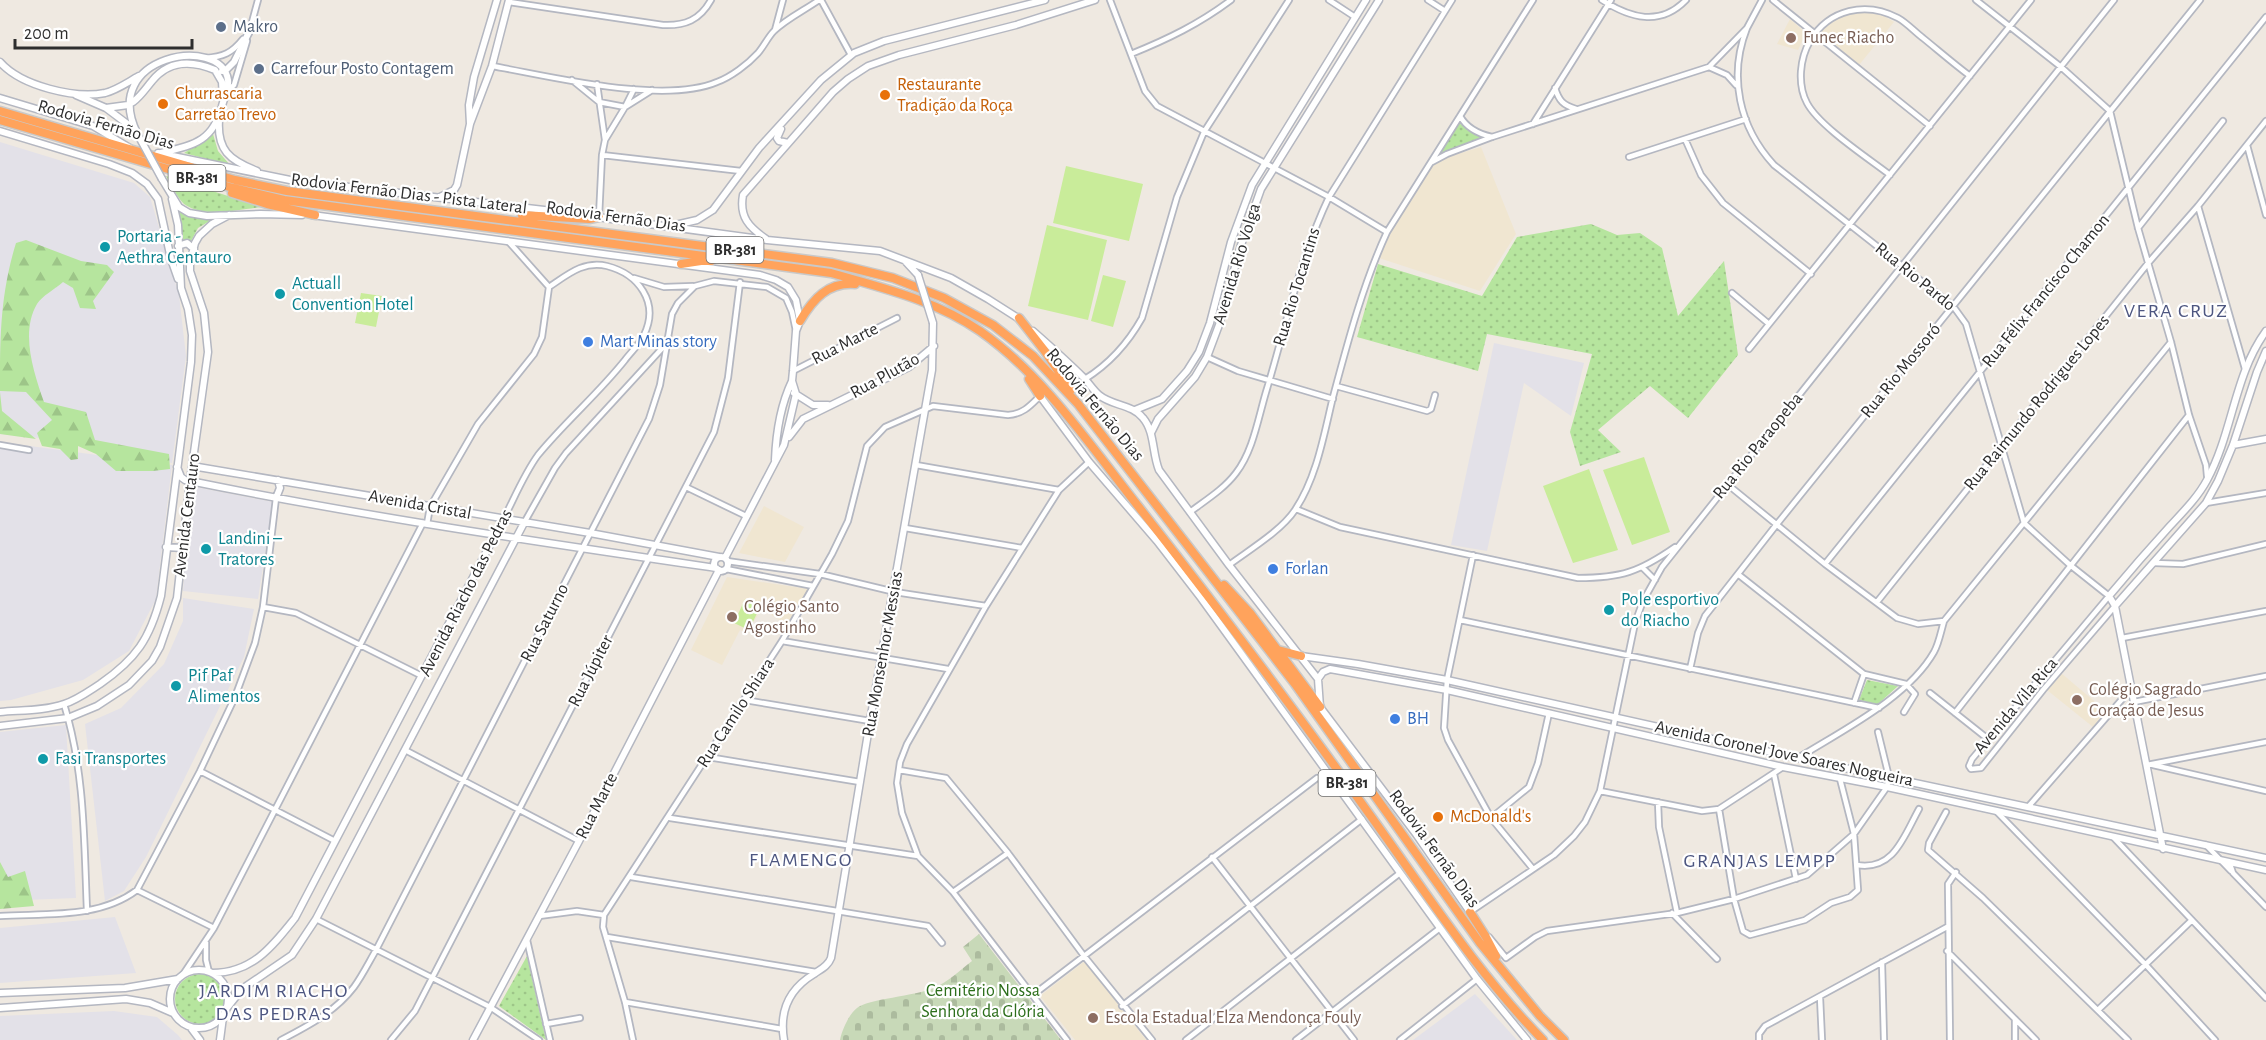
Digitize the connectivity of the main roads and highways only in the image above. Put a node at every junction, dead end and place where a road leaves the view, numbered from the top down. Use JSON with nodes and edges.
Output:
{"nodes":[{"id":1,"x":0,"y":111,"type":"edge"},
{"id":2,"x":0,"y":120,"type":"edge"},
{"id":3,"x":184,"y":174,"type":"junction"},
{"id":4,"x":315,"y":216,"type":"road end"},
{"id":5,"x":599,"y":217,"type":"road end"},
{"id":6,"x":502,"y":218,"type":"junction"},
{"id":7,"x":681,"y":264,"type":"road end"},
{"id":8,"x":768,"y":264,"type":"junction"},
{"id":9,"x":914,"y":297,"type":"junction"},
{"id":10,"x":1019,"y":318,"type":"road end"},
{"id":11,"x":800,"y":321,"type":"road end"},
{"id":12,"x":1014,"y":359,"type":"junction"},
{"id":13,"x":1040,"y":396,"type":"road end"},
{"id":14,"x":1078,"y":404,"type":"junction"},
{"id":15,"x":1199,"y":560,"type":"junction"},
{"id":16,"x":1278,"y":650,"type":"junction"},
{"id":17,"x":1301,"y":657,"type":"road end"},
{"id":18,"x":1320,"y":706,"type":"road end"},
{"id":19,"x":1470,"y":912,"type":"road end"},
{"id":20,"x":1501,"y":968,"type":"junction"},
{"id":21,"x":1544,"y":1040,"type":"edge"},
{"id":22,"x":1563,"y":1040,"type":"edge"}],
"edges":[{"from":1,"to":6,"type":"highway","name":"Rodovia Fernão Dias","number":"BR-381"},
{"from":2,"to":3,"type":"highway","name":"Rodovia Fernão Dias","number":"BR-381"},
{"from":3,"to":4,"type":"highway","number":"BR-381"},
{"from":3,"to":8,"type":"highway","name":"Rodovia Fernão Dias","number":"BR-381"},
{"from":5,"to":6,"type":"highway"},
{"from":6,"to":14,"type":"highway","name":"Rodovia Fernão Dias","number":"BR-381"},
{"from":7,"to":8,"type":"highway"},
{"from":8,"to":9,"type":"highway","name":"Rodovia Fernão Dias","number":"BR-381"},
{"from":9,"to":11,"type":"highway"},
{"from":9,"to":12,"type":"highway","name":"Rodovia Fernão Dias","number":"BR-381"},
{"from":10,"to":14,"type":"highway"},
{"from":12,"to":13,"type":"highway"},
{"from":12,"to":21,"type":"highway","name":"Rodovia Fernão Dias","number":"BR-381"},
{"from":14,"to":15,"type":"highway","name":"Rodovia Fernão Dias","number":"BR-381"},
{"from":15,"to":16,"type":"highway","number":"BR-381"},
{"from":15,"to":20,"type":"highway","name":"Rodovia Fernão Dias","number":"BR-381"},
{"from":16,"to":17,"type":"highway"},
{"from":16,"to":18,"type":"highway","number":"BR-381"},
{"from":19,"to":20,"type":"highway","number":"BR-381"},
{"from":20,"to":22,"type":"highway","name":"Rodovia Fernão Dias","number":"BR-381"}]}
